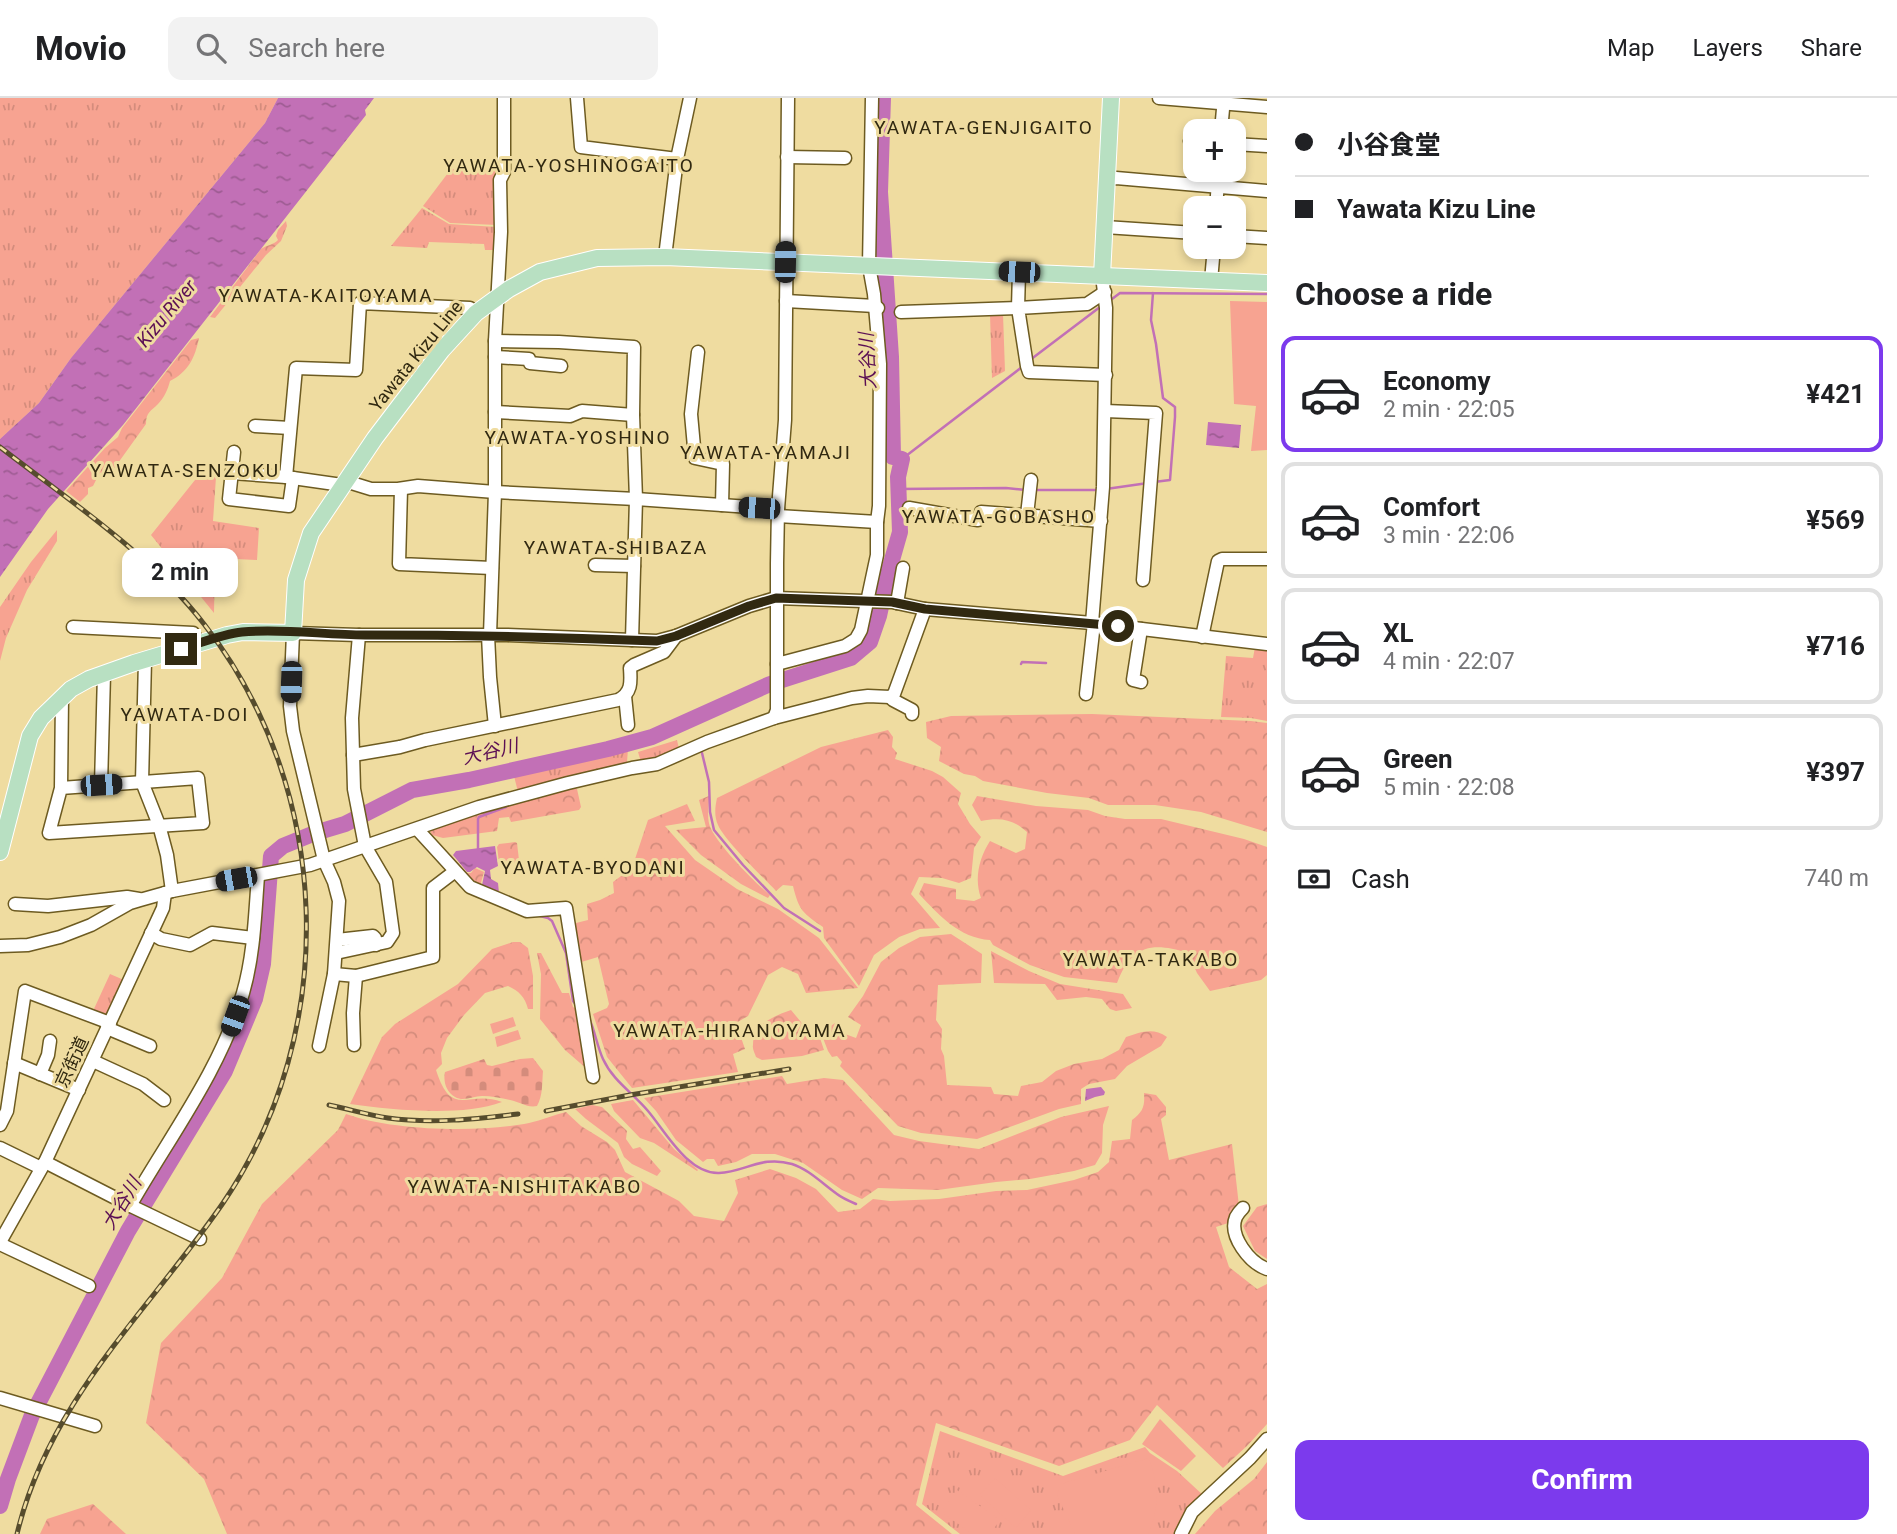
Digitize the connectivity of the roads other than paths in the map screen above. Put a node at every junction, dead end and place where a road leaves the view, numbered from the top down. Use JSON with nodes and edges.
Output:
{"nodes":[{"id":1,"x":504,"y":98,"type":"edge"},
{"id":2,"x":577,"y":98,"type":"edge"},
{"id":3,"x":690,"y":98,"type":"edge"},
{"id":4,"x":788,"y":98,"type":"edge"},
{"id":5,"x":872,"y":98,"type":"edge"},
{"id":6,"x":1111,"y":98,"type":"edge"},
{"id":7,"x":1159,"y":98,"type":"edge"},
{"id":8,"x":1176,"y":99,"type":"edge"},
{"id":9,"x":1223,"y":101,"type":"edge"},
{"id":10,"x":1267,"y":107,"type":"edge"},
{"id":11,"x":1222,"y":119,"type":"edge"},
{"id":12,"x":1246,"y":145,"type":"edge"},
{"id":13,"x":1267,"y":146,"type":"edge"},
{"id":14,"x":787,"y":157,"type":"junction"},
{"id":15,"x":845,"y":158,"type":"dead end"},
{"id":16,"x":677,"y":159,"type":"junction"},
{"id":17,"x":1107,"y":180,"type":"junction"},
{"id":18,"x":1218,"y":182,"type":"edge"},
{"id":19,"x":1218,"y":186,"type":"junction"},
{"id":20,"x":1267,"y":191,"type":"edge"},
{"id":21,"x":1217,"y":196,"type":"edge"},
{"id":22,"x":1105,"y":227,"type":"junction"},
{"id":23,"x":1183,"y":232,"type":"edge"},
{"id":24,"x":1246,"y":237,"type":"edge"},
{"id":25,"x":1267,"y":238,"type":"edge"},
{"id":26,"x":665,"y":257,"type":"junction"},
{"id":27,"x":1213,"y":259,"type":"edge"},
{"id":28,"x":785,"y":262,"type":"junction"},
{"id":29,"x":871,"y":266,"type":"junction"},
{"id":30,"x":1019,"y":272,"type":"junction"},
{"id":31,"x":1211,"y":281,"type":"junction"},
{"id":32,"x":1267,"y":283,"type":"edge"},
{"id":33,"x":1105,"y":293,"type":"junction"},
{"id":34,"x":497,"y":297,"type":"junction"},
{"id":35,"x":786,"y":301,"type":"junction"},
{"id":36,"x":876,"y":307,"type":"junction"},
{"id":37,"x":1018,"y":308,"type":"junction"},
{"id":38,"x":900,"y":310,"type":"dead end"},
{"id":39,"x":476,"y":313,"type":"junction"},
{"id":40,"x":495,"y":341,"type":"junction"},
{"id":41,"x":698,"y":352,"type":"dead end"},
{"id":42,"x":495,"y":357,"type":"junction"},
{"id":43,"x":561,"y":366,"type":"dead end"},
{"id":44,"x":1105,"y":375,"type":"junction"},
{"id":45,"x":1105,"y":411,"type":"junction"},
{"id":46,"x":495,"y":412,"type":"junction"},
{"id":47,"x":633,"y":415,"type":"junction"},
{"id":48,"x":255,"y":426,"type":"dead end"},
{"id":49,"x":290,"y":428,"type":"junction"},
{"id":50,"x":234,"y":452,"type":"dead end"},
{"id":51,"x":232,"y":473,"type":"junction"},
{"id":52,"x":290,"y":477,"type":"junction"},
{"id":53,"x":343,"y":483,"type":"junction"},
{"id":54,"x":1031,"y":487,"type":"dead end"},
{"id":55,"x":401,"y":489,"type":"junction"},
{"id":56,"x":495,"y":492,"type":"junction"},
{"id":57,"x":636,"y":499,"type":"junction"},
{"id":58,"x":722,"y":505,"type":"junction"},
{"id":59,"x":909,"y":508,"type":"dead end"},
{"id":60,"x":778,"y":513,"type":"junction"},
{"id":61,"x":1027,"y":515,"type":"junction"},
{"id":62,"x":1101,"y":520,"type":"junction"},
{"id":63,"x":877,"y":522,"type":"junction"},
{"id":64,"x":1267,"y":559,"type":"edge"},
{"id":65,"x":595,"y":565,"type":"dead end"},
{"id":66,"x":634,"y":566,"type":"junction"},
{"id":67,"x":492,"y":568,"type":"junction"},
{"id":68,"x":903,"y":568,"type":"dead end"},
{"id":69,"x":1143,"y":580,"type":"dead end"},
{"id":70,"x":776,"y":598,"type":"junction"},
{"id":71,"x":868,"y":602,"type":"junction"},
{"id":72,"x":894,"y":603,"type":"junction"},
{"id":73,"x":925,"y":609,"type":"junction"},
{"id":74,"x":1093,"y":623,"type":"junction"},
{"id":75,"x":73,"y":627,"type":"dead end"},
{"id":76,"x":1141,"y":629,"type":"junction"},
{"id":77,"x":293,"y":633,"type":"junction"},
{"id":78,"x":359,"y":635,"type":"junction"},
{"id":79,"x":489,"y":635,"type":"junction"},
{"id":80,"x":676,"y":636,"type":"junction"},
{"id":81,"x":1202,"y":637,"type":"junction"},
{"id":82,"x":632,"y":640,"type":"junction"},
{"id":83,"x":199,"y":643,"type":"junction"},
{"id":84,"x":1267,"y":644,"type":"edge"},
{"id":85,"x":145,"y":660,"type":"junction"},
{"id":86,"x":778,"y":666,"type":"junction"},
{"id":87,"x":104,"y":674,"type":"junction"},
{"id":88,"x":1141,"y":682,"type":"dead end"},
{"id":89,"x":1086,"y":694,"type":"dead end"},
{"id":90,"x":625,"y":696,"type":"junction"},
{"id":91,"x":890,"y":696,"type":"junction"},
{"id":92,"x":62,"y":697,"type":"junction"},
{"id":93,"x":912,"y":714,"type":"dead end"},
{"id":94,"x":774,"y":718,"type":"junction"},
{"id":95,"x":495,"y":726,"type":"junction"},
{"id":96,"x":628,"y":726,"type":"dead end"},
{"id":97,"x":353,"y":755,"type":"junction"},
{"id":98,"x":142,"y":782,"type":"junction"},
{"id":99,"x":101,"y":785,"type":"junction"},
{"id":100,"x":61,"y":788,"type":"junction"},
{"id":101,"x":159,"y":825,"type":"junction"},
{"id":102,"x":417,"y":829,"type":"junction"},
{"id":103,"x":365,"y":846,"type":"junction"},
{"id":104,"x":0,"y":852,"type":"edge"},
{"id":105,"x":324,"y":860,"type":"junction"},
{"id":106,"x":454,"y":872,"type":"junction"},
{"id":107,"x":259,"y":875,"type":"junction"},
{"id":108,"x":169,"y":892,"type":"junction"},
{"id":109,"x":140,"y":900,"type":"junction"},
{"id":110,"x":87,"y":901,"type":"junction"},
{"id":111,"x":15,"y":904,"type":"dead end"},
{"id":112,"x":91,"y":925,"type":"junction"},
{"id":113,"x":151,"y":933,"type":"junction"},
{"id":114,"x":253,"y":938,"type":"junction"},
{"id":115,"x":0,"y":946,"type":"edge"},
{"id":116,"x":336,"y":946,"type":"junction"},
{"id":117,"x":334,"y":974,"type":"junction"},
{"id":118,"x":356,"y":976,"type":"junction"},
{"id":119,"x":108,"y":1025,"type":"junction"},
{"id":120,"x":50,"y":1041,"type":"dead end"},
{"id":121,"x":354,"y":1045,"type":"dead end"},
{"id":122,"x":150,"y":1046,"type":"dead end"},
{"id":123,"x":319,"y":1046,"type":"dead end"},
{"id":124,"x":93,"y":1061,"type":"junction"},
{"id":125,"x":14,"y":1063,"type":"junction"},
{"id":126,"x":40,"y":1074,"type":"junction"},
{"id":127,"x":593,"y":1077,"type":"dead end"},
{"id":128,"x":79,"y":1090,"type":"junction"},
{"id":129,"x":164,"y":1100,"type":"dead end"},
{"id":130,"x":0,"y":1125,"type":"edge"},
{"id":131,"x":0,"y":1148,"type":"edge"},
{"id":132,"x":43,"y":1165,"type":"junction"},
{"id":133,"x":130,"y":1206,"type":"junction"},
{"id":134,"x":1243,"y":1208,"type":"dead end"},
{"id":135,"x":200,"y":1239,"type":"dead end"},
{"id":136,"x":0,"y":1243,"type":"edge"},
{"id":137,"x":1267,"y":1269,"type":"edge"},
{"id":138,"x":89,"y":1286,"type":"dead end"},
{"id":139,"x":0,"y":1398,"type":"edge"},
{"id":140,"x":95,"y":1426,"type":"dead end"},
{"id":141,"x":1267,"y":1440,"type":"edge"},
{"id":142,"x":1181,"y":1534,"type":"edge"}],
"edges":[{"from":1,"to":34,"type":"street"},
{"from":2,"to":16,"type":"street"},
{"from":3,"to":16,"type":"street"},
{"from":4,"to":14,"type":"street"},
{"from":5,"to":29,"type":"street"},
{"from":6,"to":17,"type":"main road"},
{"from":7,"to":8,"type":"street"},
{"from":8,"to":9,"type":"street"},
{"from":9,"to":10,"type":"street"},
{"from":9,"to":11,"type":"street"},
{"from":12,"to":13,"type":"street"},
{"from":14,"to":15,"type":"street"},
{"from":14,"to":28,"type":"street"},
{"from":16,"to":26,"type":"street"},
{"from":17,"to":19,"type":"street"},
{"from":17,"to":22,"type":"main road"},
{"from":18,"to":19,"type":"street"},
{"from":19,"to":20,"type":"street"},
{"from":19,"to":21,"type":"street"},
{"from":22,"to":23,"type":"street"},
{"from":22,"to":33,"type":"main road"},
{"from":24,"to":25,"type":"street"},
{"from":26,"to":28,"type":"main road","name":"Yawata Kizu Line"},
{"from":26,"to":34,"type":"main road","name":"Yawata Kizu Line"},
{"from":27,"to":31,"type":"street"},
{"from":28,"to":29,"type":"main road","name":"Yawata Kizu Line"},
{"from":28,"to":35,"type":"street"},
{"from":29,"to":30,"type":"main road","name":"Yawata Kizu Line"},
{"from":29,"to":36,"type":"street"},
{"from":30,"to":33,"type":"main road","name":"Yawata Kizu Line"},
{"from":30,"to":37,"type":"street"},
{"from":31,"to":32,"type":"main road","name":"Yawata Kizu Line"},
{"from":31,"to":33,"type":"main road","name":"Yawata Kizu Line"},
{"from":33,"to":37,"type":"street"},
{"from":33,"to":44,"type":"street"},
{"from":34,"to":39,"type":"main road","name":"Yawata Kizu Line"},
{"from":34,"to":40,"type":"street"},
{"from":35,"to":36,"type":"street"},
{"from":35,"to":60,"type":"street"},
{"from":36,"to":63,"type":"street"},
{"from":37,"to":38,"type":"street"},
{"from":37,"to":44,"type":"street"},
{"from":39,"to":49,"type":"street"},
{"from":39,"to":53,"type":"main road","name":"Yawata Kizu Line"},
{"from":40,"to":42,"type":"street"},
{"from":40,"to":47,"type":"street"},
{"from":41,"to":58,"type":"street"},
{"from":42,"to":43,"type":"street"},
{"from":42,"to":46,"type":"street"},
{"from":44,"to":45,"type":"street"},
{"from":45,"to":62,"type":"street"},
{"from":45,"to":69,"type":"street"},
{"from":46,"to":47,"type":"street"},
{"from":46,"to":56,"type":"street"},
{"from":47,"to":57,"type":"street"},
{"from":48,"to":49,"type":"street"},
{"from":49,"to":52,"type":"street"},
{"from":50,"to":51,"type":"street"},
{"from":51,"to":52,"type":"street"},
{"from":51,"to":52,"type":"street"},
{"from":52,"to":53,"type":"street"},
{"from":53,"to":55,"type":"street"},
{"from":53,"to":77,"type":"main road","name":"Yawata Kizu Line"},
{"from":54,"to":61,"type":"street"},
{"from":55,"to":56,"type":"street"},
{"from":55,"to":67,"type":"street"},
{"from":56,"to":57,"type":"street"},
{"from":56,"to":67,"type":"street"},
{"from":57,"to":58,"type":"street"},
{"from":57,"to":66,"type":"street"},
{"from":58,"to":60,"type":"street"},
{"from":59,"to":61,"type":"street"},
{"from":60,"to":63,"type":"street"},
{"from":60,"to":70,"type":"street"},
{"from":61,"to":62,"type":"street"},
{"from":62,"to":74,"type":"street"},
{"from":63,"to":71,"type":"street"},
{"from":64,"to":81,"type":"street"},
{"from":65,"to":66,"type":"street"},
{"from":66,"to":82,"type":"street"},
{"from":67,"to":79,"type":"street"},
{"from":68,"to":72,"type":"street"},
{"from":70,"to":71,"type":"street"},
{"from":70,"to":80,"type":"street"},
{"from":70,"to":86,"type":"street"},
{"from":71,"to":72,"type":"street"},
{"from":71,"to":86,"type":"street"},
{"from":72,"to":73,"type":"street"},
{"from":73,"to":74,"type":"street"},
{"from":73,"to":91,"type":"street"},
{"from":74,"to":76,"type":"street"},
{"from":74,"to":89,"type":"street"},
{"from":75,"to":83,"type":"street"},
{"from":76,"to":81,"type":"street"},
{"from":76,"to":88,"type":"street"},
{"from":77,"to":78,"type":"street"},
{"from":77,"to":83,"type":"main road"},
{"from":77,"to":105,"type":"street"},
{"from":78,"to":79,"type":"street"},
{"from":78,"to":97,"type":"street"},
{"from":79,"to":82,"type":"street"},
{"from":79,"to":95,"type":"street"},
{"from":80,"to":82,"type":"street"},
{"from":80,"to":90,"type":"street"},
{"from":81,"to":84,"type":"street"},
{"from":83,"to":85,"type":"main road"},
{"from":85,"to":87,"type":"main road"},
{"from":85,"to":98,"type":"street"},
{"from":86,"to":94,"type":"street"},
{"from":87,"to":92,"type":"main road"},
{"from":87,"to":99,"type":"street"},
{"from":90,"to":95,"type":"street"},
{"from":90,"to":96,"type":"street"},
{"from":91,"to":93,"type":"street"},
{"from":91,"to":94,"type":"street"},
{"from":92,"to":100,"type":"street"},
{"from":92,"to":104,"type":"main road"},
{"from":94,"to":102,"type":"street"},
{"from":95,"to":97,"type":"street"},
{"from":97,"to":103,"type":"street"},
{"from":98,"to":99,"type":"street"},
{"from":98,"to":101,"type":"street"},
{"from":98,"to":101,"type":"street"},
{"from":99,"to":100,"type":"street"},
{"from":100,"to":101,"type":"street"},
{"from":101,"to":108,"type":"street"},
{"from":102,"to":103,"type":"street"},
{"from":102,"to":106,"type":"street"},
{"from":103,"to":105,"type":"street"},
{"from":103,"to":116,"type":"street"},
{"from":105,"to":107,"type":"street"},
{"from":105,"to":116,"type":"street"},
{"from":106,"to":118,"type":"street"},
{"from":106,"to":127,"type":"street"},
{"from":107,"to":108,"type":"street"},
{"from":107,"to":114,"type":"street"},
{"from":108,"to":109,"type":"street"},
{"from":108,"to":113,"type":"street","name":"京街道"},
{"from":109,"to":110,"type":"street"},
{"from":109,"to":112,"type":"street"},
{"from":110,"to":111,"type":"street"},
{"from":110,"to":112,"type":"street"},
{"from":112,"to":115,"type":"street"},
{"from":113,"to":114,"type":"street"},
{"from":113,"to":119,"type":"street","name":"京街道"},
{"from":114,"to":133,"type":"street"},
{"from":116,"to":117,"type":"street"},
{"from":117,"to":118,"type":"street"},
{"from":117,"to":123,"type":"street"},
{"from":118,"to":121,"type":"street"},
{"from":119,"to":122,"type":"street"},
{"from":119,"to":124,"type":"street","name":"京街道"},
{"from":119,"to":125,"type":"street"},
{"from":120,"to":126,"type":"street"},
{"from":124,"to":128,"type":"street","name":"京街道"},
{"from":124,"to":129,"type":"street"},
{"from":125,"to":126,"type":"street"},
{"from":125,"to":130,"type":"street"},
{"from":126,"to":128,"type":"street"},
{"from":128,"to":132,"type":"street","name":"京街道"},
{"from":131,"to":132,"type":"street"},
{"from":132,"to":133,"type":"street"},
{"from":132,"to":136,"type":"street","name":"京街道"},
{"from":133,"to":135,"type":"street"},
{"from":134,"to":137,"type":"street"},
{"from":136,"to":138,"type":"street"},
{"from":139,"to":140,"type":"street"},
{"from":141,"to":142,"type":"street"}]}
